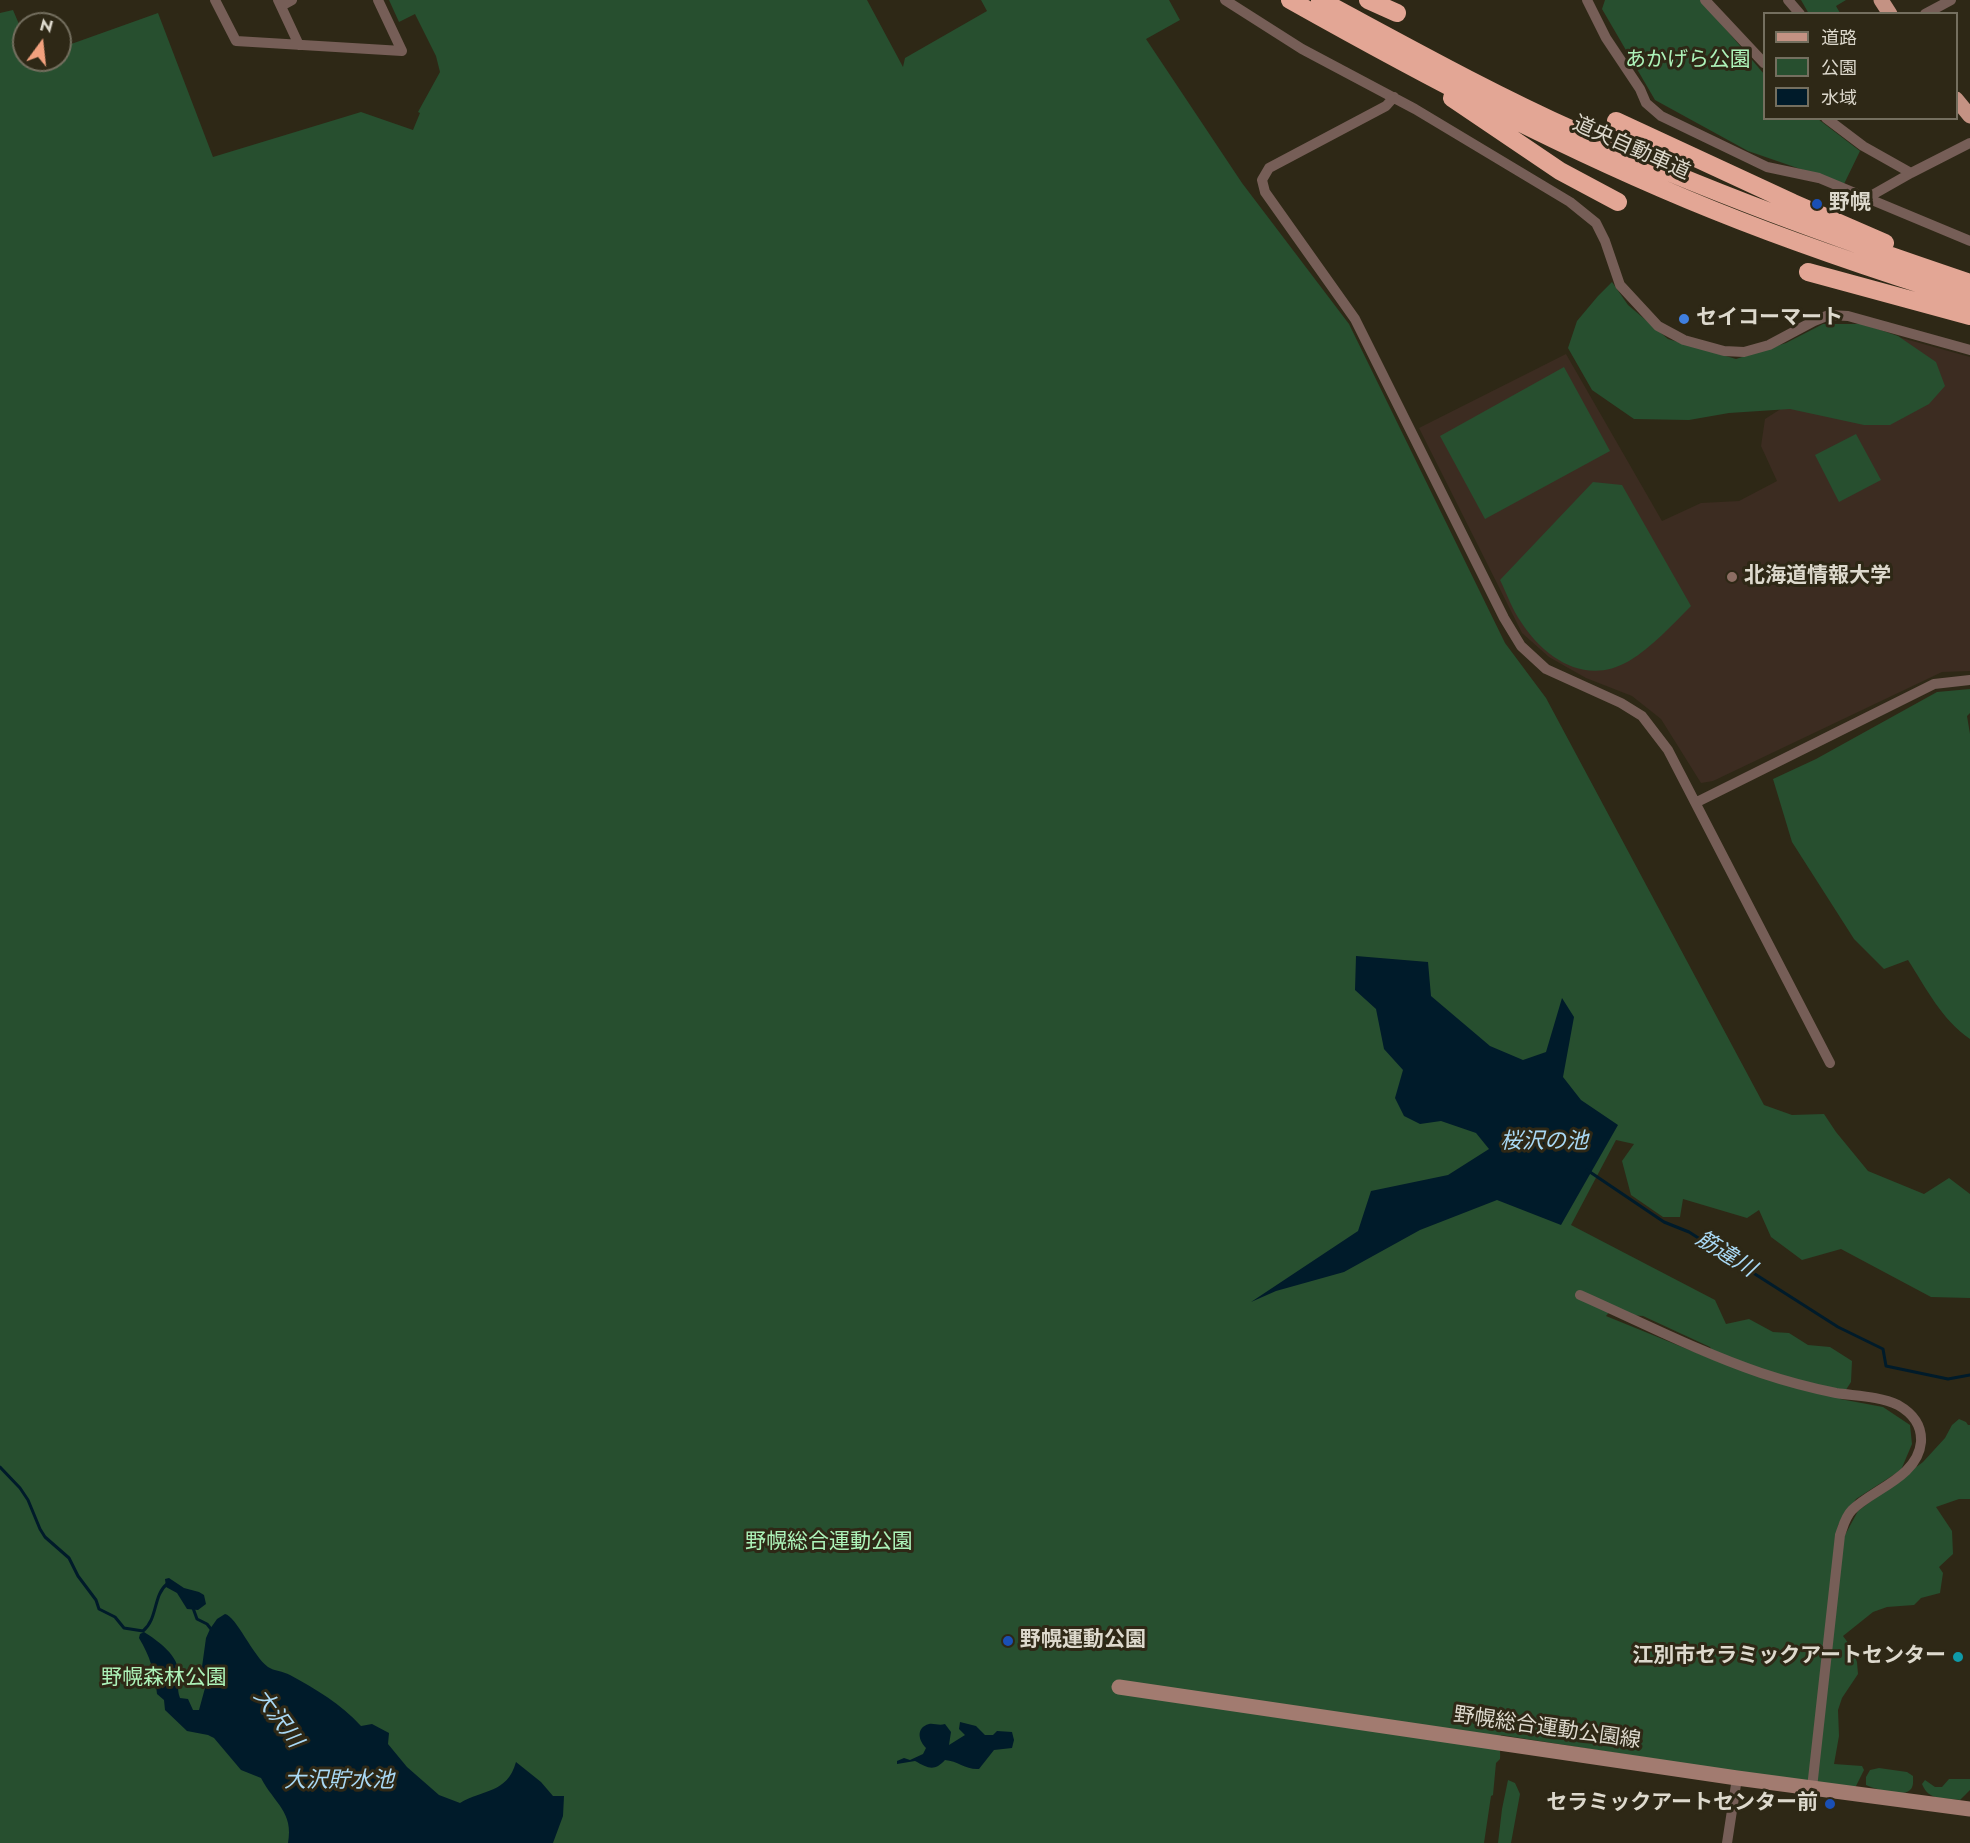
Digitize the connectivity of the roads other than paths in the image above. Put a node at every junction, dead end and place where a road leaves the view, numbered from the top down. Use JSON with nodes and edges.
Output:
{"nodes":[{"id":1,"x":214,"y":0,"type":"edge"},
{"id":2,"x":292,"y":0,"type":"edge"},
{"id":3,"x":378,"y":0,"type":"edge"},
{"id":4,"x":1290,"y":0,"type":"edge"},
{"id":5,"x":1320,"y":0,"type":"edge"},
{"id":6,"x":1368,"y":0,"type":"edge"},
{"id":7,"x":1588,"y":0,"type":"edge"},
{"id":8,"x":1705,"y":0,"type":"edge"},
{"id":9,"x":1788,"y":0,"type":"edge"},
{"id":10,"x":1951,"y":0,"type":"edge"},
{"id":11,"x":1229,"y":1,"type":"edge"},
{"id":12,"x":280,"y":3,"type":"edge"},
{"id":13,"x":1798,"y":12,"type":"edge"},
{"id":14,"x":1929,"y":12,"type":"edge"},
{"id":15,"x":1397,"y":13,"type":"dead end"},
{"id":16,"x":299,"y":45,"type":"junction"},
{"id":17,"x":1763,"y":62,"type":"edge"},
{"id":18,"x":1401,"y":63,"type":"junction"},
{"id":19,"x":1394,"y":98,"type":"junction"},
{"id":20,"x":1958,"y":101,"type":"edge"},
{"id":21,"x":1970,"y":116,"type":"edge"},
{"id":22,"x":1829,"y":120,"type":"edge"},
{"id":23,"x":1616,"y":121,"type":"dead end"},
{"id":24,"x":1970,"y":143,"type":"edge"},
{"id":25,"x":1911,"y":172,"type":"junction"},
{"id":26,"x":1867,"y":198,"type":"junction"},
{"id":27,"x":1618,"y":202,"type":"dead end"},
{"id":28,"x":1970,"y":241,"type":"edge"},
{"id":29,"x":1808,"y":272,"type":"dead end"},
{"id":30,"x":1970,"y":281,"type":"edge"},
{"id":31,"x":1970,"y":300,"type":"edge"},
{"id":32,"x":1970,"y":316,"type":"edge"},
{"id":33,"x":1970,"y":350,"type":"edge"},
{"id":34,"x":1970,"y":680,"type":"edge"},
{"id":35,"x":1696,"y":802,"type":"junction"},
{"id":36,"x":1830,"y":1063,"type":"dead end"},
{"id":37,"x":1580,"y":1295,"type":"dead end"},
{"id":38,"x":1119,"y":1687,"type":"dead end"},
{"id":39,"x":1737,"y":1778,"type":"junction"},
{"id":40,"x":1812,"y":1788,"type":"junction"},
{"id":41,"x":1970,"y":1809,"type":"edge"},
{"id":42,"x":1727,"y":1843,"type":"edge"}],
"edges":[{"from":1,"to":16,"type":"street"},
{"from":2,"to":12,"type":"street"},
{"from":3,"to":16,"type":"street"},
{"from":4,"to":18,"type":"highway","name":"道央自動車道"},
{"from":5,"to":30,"type":"highway","name":"道央自動車道"},
{"from":6,"to":15,"type":"highway"},
{"from":7,"to":26,"type":"street"},
{"from":8,"to":17,"type":"street"},
{"from":9,"to":13,"type":"street"},
{"from":10,"to":14,"type":"street"},
{"from":11,"to":19,"type":"street"},
{"from":12,"to":16,"type":"street"},
{"from":18,"to":27,"type":"highway"},
{"from":18,"to":31,"type":"highway","name":"道央自動車道"},
{"from":19,"to":33,"type":"street"},
{"from":19,"to":35,"type":"street"},
{"from":20,"to":21,"type":"main road"},
{"from":22,"to":25,"type":"street"},
{"from":23,"to":30,"type":"highway"},
{"from":24,"to":25,"type":"street"},
{"from":25,"to":26,"type":"street"},
{"from":26,"to":28,"type":"street"},
{"from":29,"to":32,"type":"highway"},
{"from":34,"to":35,"type":"street"},
{"from":35,"to":36,"type":"street"},
{"from":37,"to":40,"type":"street"},
{"from":38,"to":39,"type":"main road","name":"野幌総合運動公園線"},
{"from":39,"to":40,"type":"main road","name":"野幌総合運動公園線"},
{"from":39,"to":42,"type":"street"},
{"from":40,"to":41,"type":"main road","name":"野幌総合運動公園線"}]}
